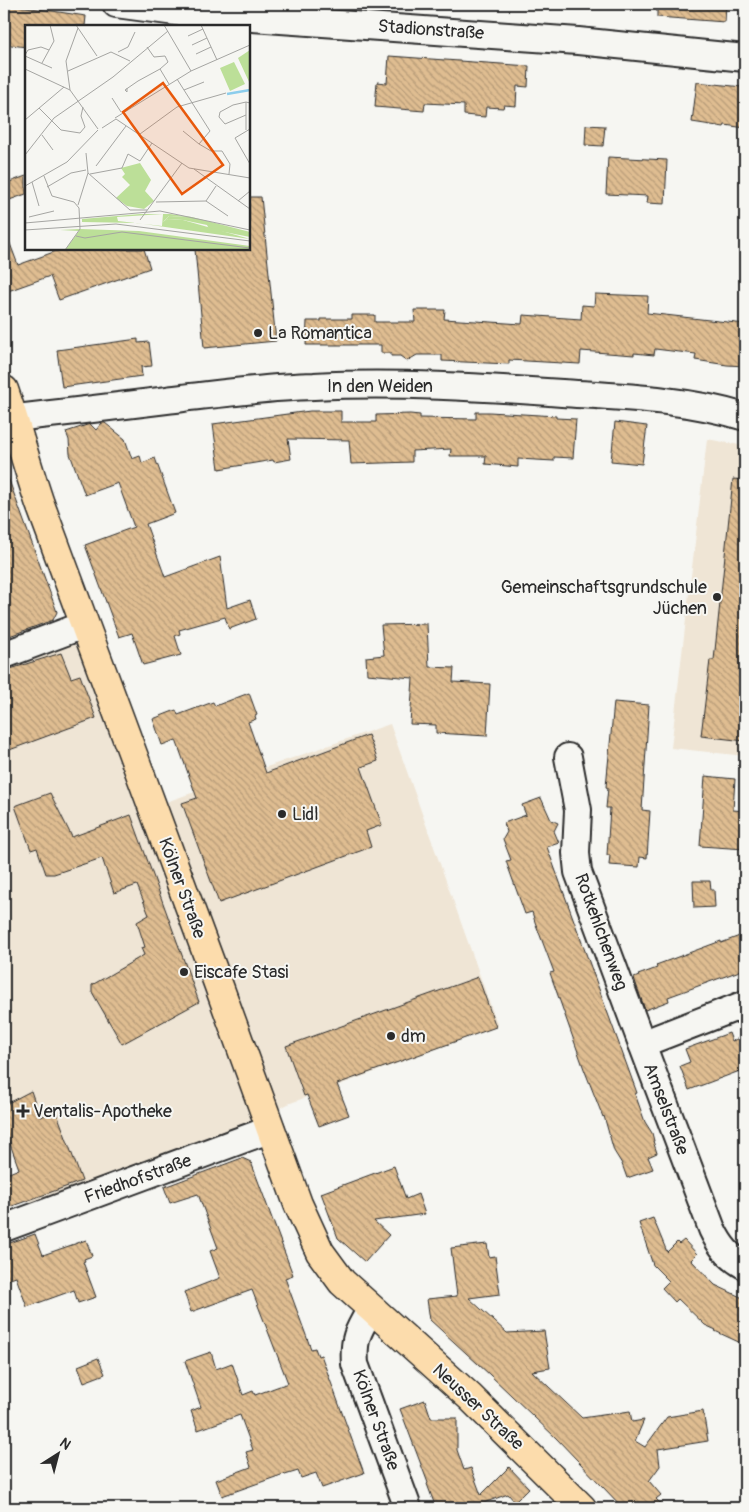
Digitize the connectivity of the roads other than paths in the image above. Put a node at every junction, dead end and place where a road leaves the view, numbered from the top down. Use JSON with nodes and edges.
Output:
{"nodes":[{"id":1,"x":116,"y":4,"type":"edge"},
{"id":2,"x":745,"y":58,"type":"edge"},
{"id":3,"x":4,"y":390,"type":"edge"},
{"id":4,"x":745,"y":417,"type":"edge"},
{"id":5,"x":14,"y":418,"type":"junction"},
{"id":6,"x":84,"y":625,"type":"junction"},
{"id":7,"x":4,"y":655,"type":"edge"},
{"id":8,"x":568,"y":757,"type":"dead end"},
{"id":9,"x":745,"y":1004,"type":"edge"},
{"id":10,"x":642,"y":1044,"type":"junction"},
{"id":11,"x":271,"y":1129,"type":"junction"},
{"id":12,"x":4,"y":1228,"type":"edge"},
{"id":13,"x":745,"y":1266,"type":"edge"},
{"id":14,"x":371,"y":1309,"type":"junction"},
{"id":15,"x":408,"y":1508,"type":"edge"},
{"id":16,"x":582,"y":1508,"type":"edge"}],
"edges":[{"from":1,"to":2,"type":"street","name":"Stadionstraße"},
{"from":3,"to":5,"type":"main road","name":"Kölner Straße"},
{"from":4,"to":5,"type":"street","name":"In den Weiden"},
{"from":5,"to":6,"type":"main road","name":"Kölner Straße"},
{"from":6,"to":7,"type":"street"},
{"from":6,"to":11,"type":"main road","name":"Kölner Straße"},
{"from":8,"to":10,"type":"street","name":"Rotkehlchenweg"},
{"from":9,"to":10,"type":"street","name":"Amselstraße"},
{"from":10,"to":13,"type":"street","name":"Amselstraße"},
{"from":11,"to":12,"type":"street","name":"Friedhofstraße"},
{"from":11,"to":14,"type":"main road","name":"Kölner Straße"},
{"from":14,"to":15,"type":"street","name":"Kölner Straße"},
{"from":14,"to":16,"type":"main road","name":"Neusser Straße"}]}
